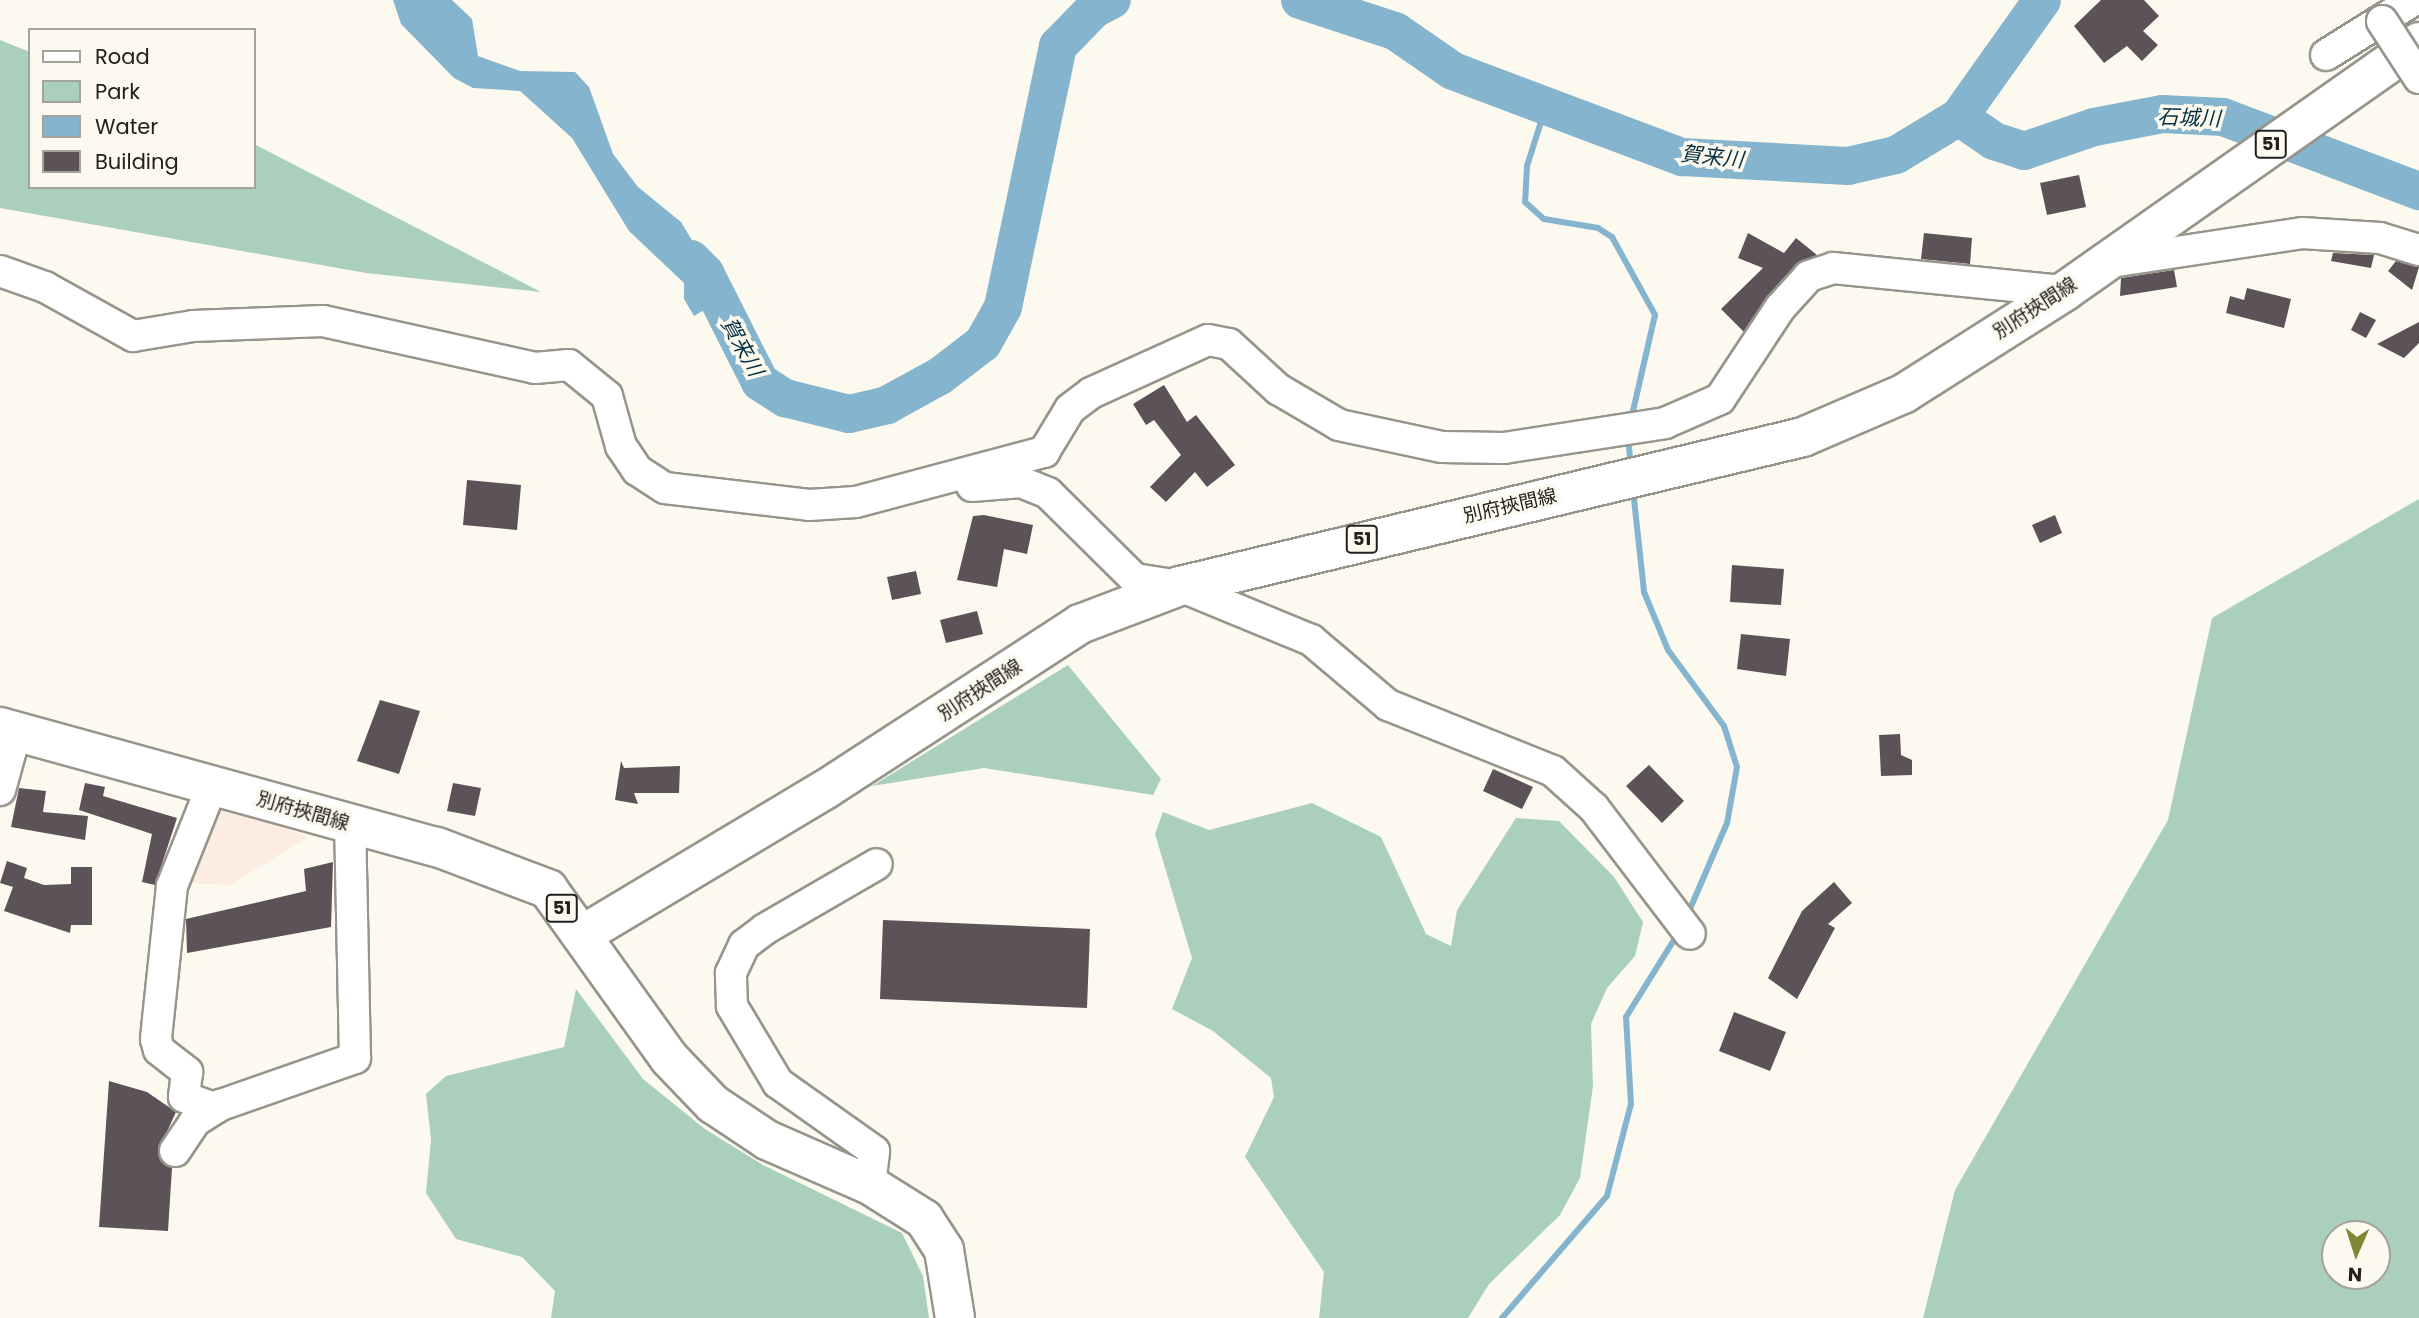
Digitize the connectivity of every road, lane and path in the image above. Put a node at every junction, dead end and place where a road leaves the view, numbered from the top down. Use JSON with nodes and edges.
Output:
{"nodes":[{"id":1,"x":2414,"y":0,"type":"edge"},
{"id":2,"x":2382,"y":21,"type":"junction"},
{"id":3,"x":2419,"y":42,"type":"edge"},
{"id":4,"x":2326,"y":55,"type":"dead end"},
{"id":5,"x":2419,"y":78,"type":"edge"},
{"id":6,"x":2419,"y":250,"type":"edge"},
{"id":7,"x":2104,"y":263,"type":"junction"},
{"id":8,"x":0,"y":271,"type":"edge"},
{"id":9,"x":2064,"y":291,"type":"junction"},
{"id":10,"x":901,"y":489,"type":"junction"},
{"id":11,"x":1180,"y":586,"type":"junction"},
{"id":12,"x":8,"y":729,"type":"edge"},
{"id":13,"x":212,"y":786,"type":"junction"},
{"id":14,"x":0,"y":790,"type":"edge"},
{"id":15,"x":350,"y":825,"type":"junction"},
{"id":16,"x":877,"y":864,"type":"dead end"},
{"id":17,"x":1690,"y":934,"type":"dead end"},
{"id":18,"x":582,"y":935,"type":"junction"},
{"id":19,"x":215,"y":1108,"type":"junction"},
{"id":20,"x":175,"y":1151,"type":"dead end"},
{"id":21,"x":870,"y":1185,"type":"junction"},
{"id":22,"x":955,"y":1318,"type":"edge"}],
"edges":[{"from":1,"to":2,"type":"street"},
{"from":2,"to":4,"type":"street"},
{"from":2,"to":5,"type":"street","bridge":true},
{"from":3,"to":7,"type":"main road","name":"別府挾間線","number":"51"},
{"from":6,"to":7,"type":"street"},
{"from":7,"to":9,"type":"main road","name":"別府挾間線","number":"51"},
{"from":8,"to":10,"type":"street"},
{"from":9,"to":10,"type":"street"},
{"from":9,"to":11,"type":"main road","name":"別府挾間線","number":"51"},
{"from":10,"to":11,"type":"street"},
{"from":11,"to":17,"type":"street"},
{"from":11,"to":18,"type":"main road","name":"別府挾間線","number":"51"},
{"from":12,"to":13,"type":"main road","name":"別府挾間線","number":"51"},
{"from":12,"to":14,"type":"street"},
{"from":13,"to":15,"type":"main road","name":"別府挾間線","number":"51"},
{"from":13,"to":19,"type":"street"},
{"from":15,"to":18,"type":"main road","name":"別府挾間線","number":"51"},
{"from":15,"to":19,"type":"street"},
{"from":16,"to":21,"type":"street"},
{"from":18,"to":21,"type":"main road","name":"別府挾間線","number":"51"},
{"from":19,"to":20,"type":"street"},
{"from":21,"to":22,"type":"main road","name":"別府挾間線","number":"51"}]}
